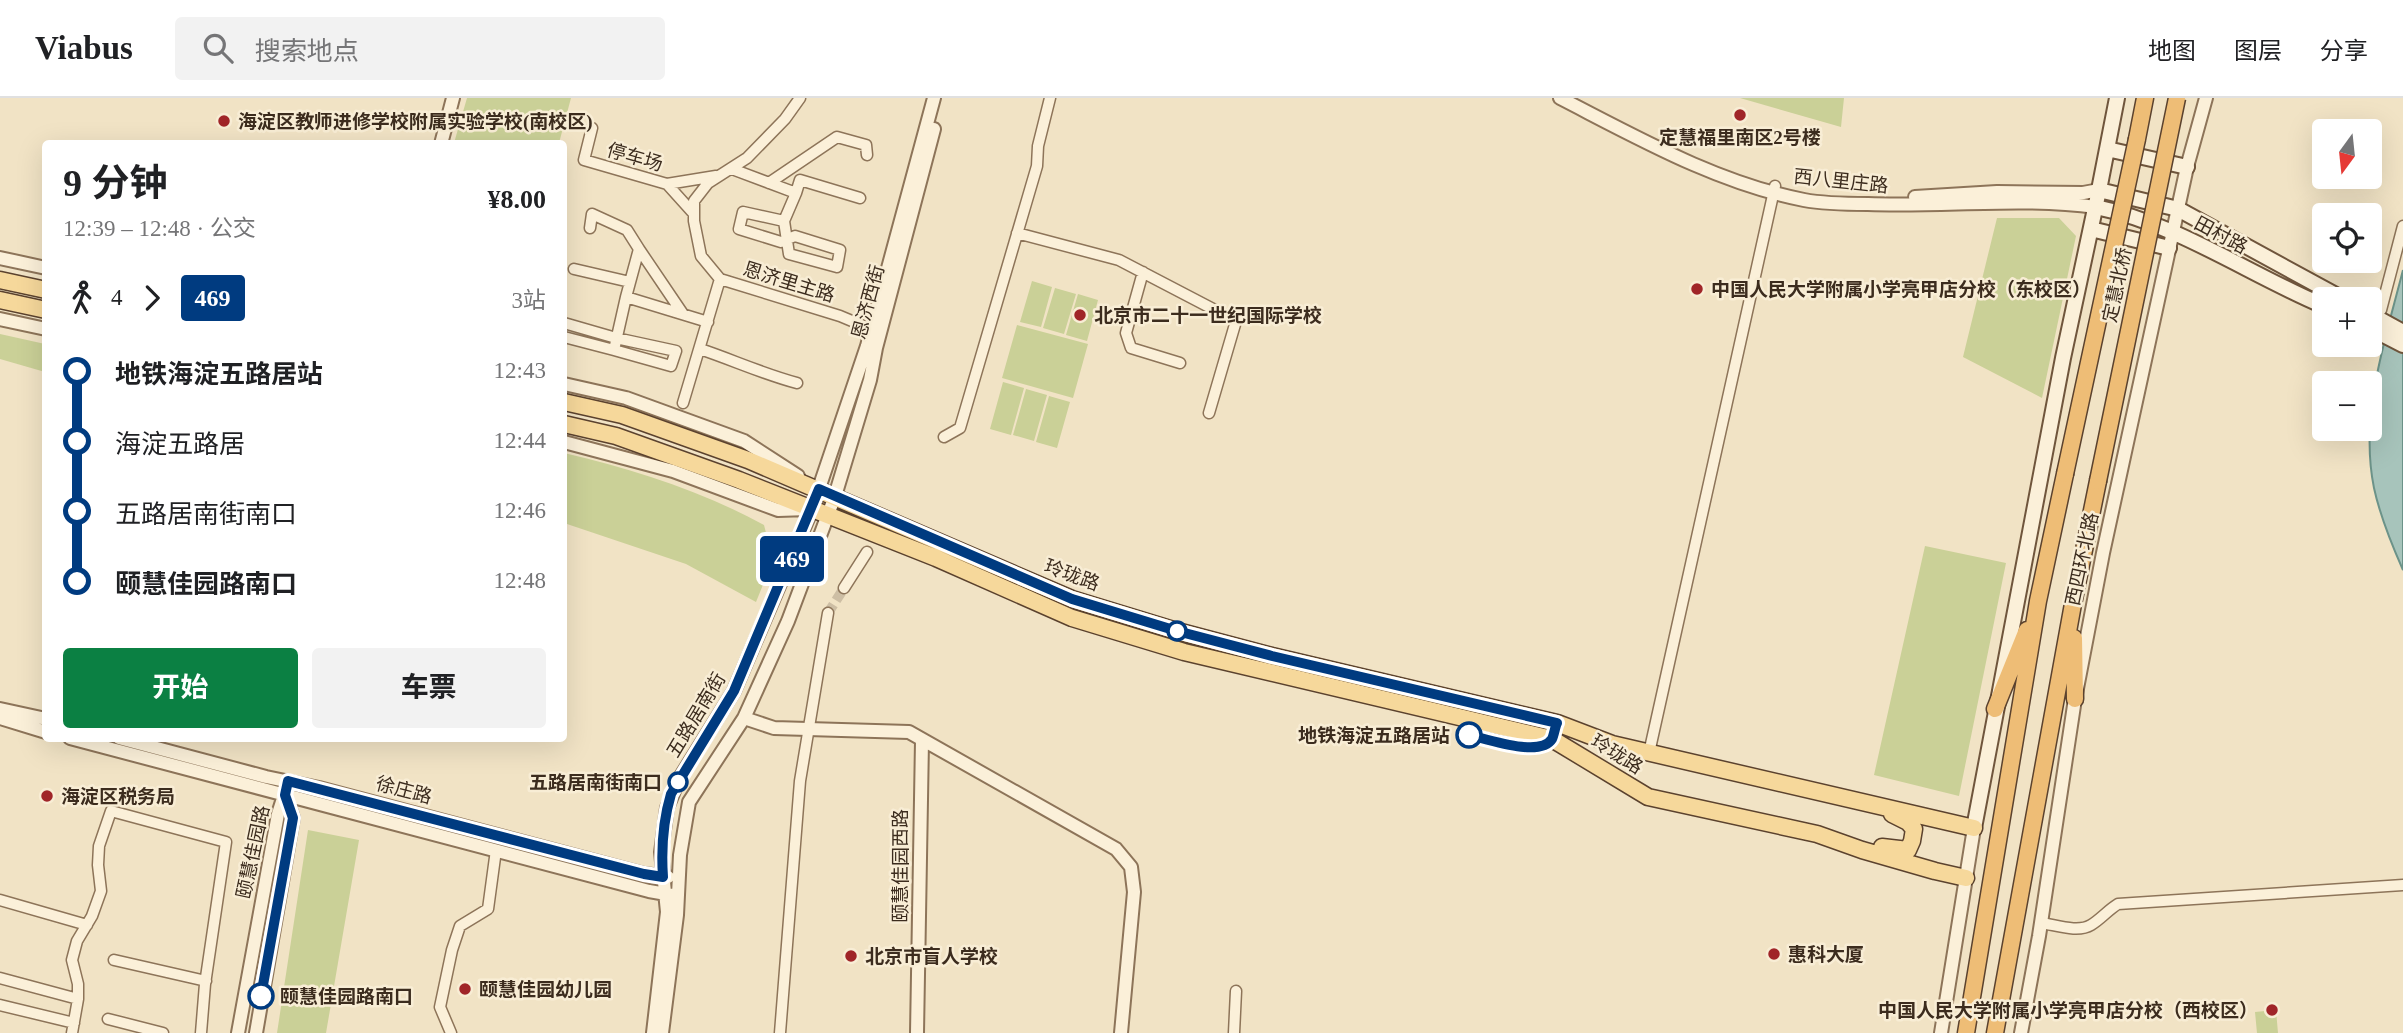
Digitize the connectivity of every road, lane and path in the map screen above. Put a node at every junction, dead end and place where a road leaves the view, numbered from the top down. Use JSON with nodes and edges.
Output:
{"nodes":[{"id":1,"x":453,"y":98,"type":"edge"},
{"id":2,"x":800,"y":98,"type":"edge"},
{"id":3,"x":934,"y":98,"type":"edge"},
{"id":4,"x":942,"y":98,"type":"edge"},
{"id":5,"x":1050,"y":98,"type":"edge"},
{"id":6,"x":1560,"y":98,"type":"edge"},
{"id":7,"x":1574,"y":98,"type":"edge"},
{"id":8,"x":2117,"y":98,"type":"edge"},
{"id":9,"x":2177,"y":98,"type":"edge"},
{"id":10,"x":2206,"y":98,"type":"edge"},
{"id":11,"x":2144,"y":100,"type":"edge"},
{"id":12,"x":592,"y":128,"type":"dead end"},
{"id":13,"x":442,"y":140,"type":"edge"},
{"id":14,"x":2107,"y":149,"type":"junction"},
{"id":15,"x":867,"y":155,"type":"dead end"},
{"id":16,"x":2187,"y":167,"type":"junction"},
{"id":17,"x":732,"y":169,"type":"junction"},
{"id":18,"x":720,"y":176,"type":"junction"},
{"id":19,"x":769,"y":183,"type":"junction"},
{"id":20,"x":667,"y":184,"type":"junction"},
{"id":21,"x":1774,"y":189,"type":"junction"},
{"id":22,"x":2099,"y":190,"type":"junction"},
{"id":23,"x":796,"y":193,"type":"junction"},
{"id":24,"x":860,"y":198,"type":"dead end"},
{"id":25,"x":2096,"y":207,"type":"junction"},
{"id":26,"x":2178,"y":209,"type":"junction"},
{"id":27,"x":694,"y":214,"type":"junction"},
{"id":28,"x":784,"y":222,"type":"junction"},
{"id":29,"x":2403,"y":226,"type":"edge"},
{"id":30,"x":590,"y":228,"type":"dead end"},
{"id":31,"x":2091,"y":229,"type":"junction"},
{"id":32,"x":2173,"y":231,"type":"junction"},
{"id":33,"x":1017,"y":233,"type":"junction"},
{"id":34,"x":787,"y":239,"type":"junction"},
{"id":35,"x":2169,"y":248,"type":"junction"},
{"id":36,"x":639,"y":249,"type":"junction"},
{"id":37,"x":0,"y":258,"type":"edge"},
{"id":38,"x":42,"y":267,"type":"edge"},
{"id":39,"x":574,"y":269,"type":"dead end"},
{"id":40,"x":1143,"y":272,"type":"junction"},
{"id":41,"x":720,"y":279,"type":"junction"},
{"id":42,"x":0,"y":280,"type":"edge"},
{"id":43,"x":630,"y":282,"type":"junction"},
{"id":44,"x":2321,"y":287,"type":"edge"},
{"id":45,"x":42,"y":289,"type":"edge"},
{"id":46,"x":626,"y":297,"type":"junction"},
{"id":47,"x":0,"y":300,"type":"edge"},
{"id":48,"x":2312,"y":301,"type":"edge"},
{"id":49,"x":2382,"y":304,"type":"edge"},
{"id":50,"x":42,"y":309,"type":"edge"},
{"id":51,"x":683,"y":314,"type":"junction"},
{"id":52,"x":0,"y":319,"type":"edge"},
{"id":53,"x":708,"y":322,"type":"junction"},
{"id":54,"x":567,"y":324,"type":"edge"},
{"id":55,"x":2382,"y":324,"type":"edge"},
{"id":56,"x":2382,"y":326,"type":"edge"},
{"id":57,"x":42,"y":328,"type":"edge"},
{"id":58,"x":871,"y":329,"type":"junction"},
{"id":59,"x":2403,"y":332,"type":"edge"},
{"id":60,"x":567,"y":338,"type":"edge"},
{"id":61,"x":617,"y":338,"type":"junction"},
{"id":62,"x":2403,"y":345,"type":"edge"},
{"id":63,"x":614,"y":349,"type":"junction"},
{"id":64,"x":700,"y":349,"type":"junction"},
{"id":65,"x":1180,"y":363,"type":"dead end"},
{"id":66,"x":797,"y":383,"type":"dead end"},
{"id":67,"x":567,"y":385,"type":"edge"},
{"id":68,"x":567,"y":403,"type":"edge"},
{"id":69,"x":683,"y":403,"type":"dead end"},
{"id":70,"x":1209,"y":413,"type":"dead end"},
{"id":71,"x":567,"y":425,"type":"edge"},
{"id":72,"x":944,"y":437,"type":"dead end"},
{"id":73,"x":567,"y":443,"type":"edge"},
{"id":74,"x":2065,"y":474,"type":"joint"},
{"id":75,"x":2098,"y":481,"type":"joint"},
{"id":76,"x":819,"y":489,"type":"junction"},
{"id":77,"x":835,"y":496,"type":"junction"},
{"id":78,"x":820,"y":512,"type":"junction"},
{"id":79,"x":867,"y":552,"type":"dead end"},
{"id":80,"x":844,"y":588,"type":"tunnel mouth"},
{"id":81,"x":2038,"y":601,"type":"junction"},
{"id":82,"x":2073,"y":604,"type":"junction"},
{"id":83,"x":828,"y":613,"type":"tunnel mouth"},
{"id":84,"x":2075,"y":699,"type":"junction"},
{"id":85,"x":0,"y":709,"type":"edge"},
{"id":86,"x":1995,"y":709,"type":"junction"},
{"id":87,"x":0,"y":718,"type":"edge"},
{"id":88,"x":42,"y":718,"type":"edge"},
{"id":89,"x":744,"y":718,"type":"junction"},
{"id":90,"x":809,"y":730,"type":"junction"},
{"id":91,"x":42,"y":731,"type":"edge"},
{"id":92,"x":922,"y":741,"type":"junction"},
{"id":93,"x":87,"y":742,"type":"edge"},
{"id":94,"x":132,"y":742,"type":"edge"},
{"id":95,"x":1649,"y":753,"type":"junction"},
{"id":96,"x":287,"y":788,"type":"junction"},
{"id":97,"x":1868,"y":804,"type":"junction"},
{"id":98,"x":1974,"y":828,"type":"junction"},
{"id":99,"x":1817,"y":834,"type":"junction"},
{"id":100,"x":496,"y":850,"type":"junction"},
{"id":101,"x":663,"y":877,"type":"junction"},
{"id":102,"x":1966,"y":878,"type":"junction"},
{"id":103,"x":679,"y":879,"type":"junction"},
{"id":104,"x":2403,"y":885,"type":"edge"},
{"id":105,"x":671,"y":895,"type":"junction"},
{"id":106,"x":0,"y":900,"type":"edge"},
{"id":107,"x":2041,"y":923,"type":"junction"},
{"id":108,"x":87,"y":925,"type":"junction"},
{"id":109,"x":114,"y":960,"type":"dead end"},
{"id":110,"x":0,"y":978,"type":"edge"},
{"id":111,"x":206,"y":981,"type":"junction"},
{"id":112,"x":1236,"y":991,"type":"dead end"},
{"id":113,"x":78,"y":999,"type":"junction"},
{"id":114,"x":0,"y":1004,"type":"edge"},
{"id":115,"x":108,"y":1019,"type":"dead end"},
{"id":116,"x":73,"y":1028,"type":"edge"},
{"id":117,"x":163,"y":1033,"type":"edge"},
{"id":118,"x":201,"y":1033,"type":"edge"},
{"id":119,"x":238,"y":1033,"type":"edge"},
{"id":120,"x":256,"y":1033,"type":"edge"},
{"id":121,"x":451,"y":1033,"type":"edge"},
{"id":122,"x":653,"y":1033,"type":"edge"},
{"id":123,"x":662,"y":1033,"type":"edge"},
{"id":124,"x":780,"y":1033,"type":"edge"},
{"id":125,"x":917,"y":1033,"type":"edge"},
{"id":126,"x":1121,"y":1033,"type":"edge"},
{"id":127,"x":1234,"y":1033,"type":"edge"},
{"id":128,"x":1941,"y":1033,"type":"edge"},
{"id":129,"x":1966,"y":1033,"type":"edge"},
{"id":130,"x":1995,"y":1033,"type":"edge"},
{"id":131,"x":2021,"y":1033,"type":"edge"}],
"edges":[{"from":1,"to":13,"type":"street"},
{"from":2,"to":17,"type":"street"},
{"from":3,"to":58,"type":"street","name":"恩济西街"},
{"from":4,"to":77,"type":"street","name":"恩济西街"},
{"from":5,"to":33,"type":"street"},
{"from":6,"to":21,"type":"street","name":"西八里庄路"},
{"from":7,"to":21,"type":"street","name":"西八里庄路"},
{"from":8,"to":14,"type":"main road"},
{"from":9,"to":75,"type":"highway","name":"定慧北桥","bridge":true},
{"from":10,"to":16,"type":"street","name":"西四环北路"},
{"from":11,"to":74,"type":"highway","name":"定慧北桥","bridge":true},
{"from":12,"to":20,"type":"street","name":"停车场"},
{"from":14,"to":16,"type":"main road"},
{"from":14,"to":22,"type":"main road"},
{"from":15,"to":19,"type":"street"},
{"from":16,"to":26,"type":"street","name":"西四环北路"},
{"from":17,"to":18,"type":"street"},
{"from":17,"to":19,"type":"street"},
{"from":18,"to":20,"type":"street"},
{"from":18,"to":27,"type":"street"},
{"from":19,"to":23,"type":"street"},
{"from":20,"to":27,"type":"street"},
{"from":21,"to":22,"type":"street","name":"西八里庄路"},
{"from":21,"to":25,"type":"street","name":"西八里庄路"},
{"from":21,"to":95,"type":"street"},
{"from":22,"to":25,"type":"main road"},
{"from":22,"to":26,"type":"main road","name":"田村路"},
{"from":23,"to":24,"type":"street"},
{"from":23,"to":28,"type":"street"},
{"from":25,"to":31,"type":"main road"},
{"from":25,"to":32,"type":"main road","name":"田村路"},
{"from":26,"to":32,"type":"street","name":"西四环北路"},
{"from":26,"to":44,"type":"main road","name":"田村路"},
{"from":27,"to":41,"type":"street","name":"恩济里主路"},
{"from":28,"to":34,"type":"street"},
{"from":28,"to":34,"type":"street"},
{"from":29,"to":49,"type":"street"},
{"from":30,"to":36,"type":"street"},
{"from":31,"to":35,"type":"main road"},
{"from":31,"to":86,"type":"main road"},
{"from":32,"to":35,"type":"street","name":"西四环北路"},
{"from":32,"to":48,"type":"main road","name":"田村路"},
{"from":33,"to":40,"type":"street"},
{"from":33,"to":72,"type":"street"},
{"from":34,"to":34,"type":"street"},
{"from":35,"to":84,"type":"street","name":"西四环北路"},
{"from":36,"to":43,"type":"street"},
{"from":36,"to":51,"type":"street"},
{"from":37,"to":38,"type":"street"},
{"from":39,"to":43,"type":"street"},
{"from":40,"to":65,"type":"street"},
{"from":40,"to":70,"type":"street"},
{"from":41,"to":53,"type":"street"},
{"from":41,"to":58,"type":"street","name":"恩济里主路"},
{"from":42,"to":45,"type":"main road"},
{"from":43,"to":46,"type":"street"},
{"from":46,"to":51,"type":"street"},
{"from":46,"to":61,"type":"street"},
{"from":47,"to":50,"type":"main road"},
{"from":51,"to":53,"type":"street"},
{"from":52,"to":57,"type":"street"},
{"from":53,"to":64,"type":"street"},
{"from":54,"to":61,"type":"street"},
{"from":55,"to":59,"type":"main road"},
{"from":56,"to":62,"type":"main road"},
{"from":58,"to":76,"type":"street","name":"恩济西街"},
{"from":60,"to":63,"type":"street"},
{"from":61,"to":63,"type":"street"},
{"from":61,"to":63,"type":"street"},
{"from":64,"to":66,"type":"street"},
{"from":64,"to":69,"type":"street"},
{"from":67,"to":76,"type":"street","name":"玲珑路"},
{"from":68,"to":76,"type":"main road","name":"玲珑路"},
{"from":71,"to":78,"type":"main road","name":"玲珑路"},
{"from":73,"to":78,"type":"street","name":"玲珑路"},
{"from":74,"to":81,"type":"highway","name":"西四环北路"},
{"from":75,"to":82,"type":"highway","name":"西四环北路"},
{"from":76,"to":77,"type":"main road","name":"玲珑路"},
{"from":76,"to":78,"type":"street","name":"恩济西街"},
{"from":77,"to":78,"type":"street","name":"恩济西街"},
{"from":77,"to":95,"type":"main road","name":"玲珑路"},
{"from":78,"to":89,"type":"street","name":"五路居南街"},
{"from":78,"to":99,"type":"main road","name":"玲珑路"},
{"from":78,"to":101,"type":"street","name":"五路居南街"},
{"from":79,"to":80,"type":"street"},
{"from":81,"to":86,"type":"highway"},
{"from":81,"to":129,"type":"highway","name":"西四环北路"},
{"from":82,"to":84,"type":"highway"},
{"from":82,"to":130,"type":"highway","name":"西四环北路"},
{"from":83,"to":90,"type":"street"},
{"from":84,"to":107,"type":"street","name":"西四环北路"},
{"from":85,"to":88,"type":"street"},
{"from":86,"to":98,"type":"main road"},
{"from":87,"to":91,"type":"street"},
{"from":89,"to":90,"type":"street"},
{"from":89,"to":103,"type":"street","name":"五路居南街"},
{"from":90,"to":92,"type":"street"},
{"from":90,"to":124,"type":"street"},
{"from":92,"to":125,"type":"street","name":"颐慧佳园西路"},
{"from":92,"to":126,"type":"street"},
{"from":93,"to":96,"type":"street","name":"徐庄路"},
{"from":94,"to":96,"type":"street","name":"徐庄路"},
{"from":95,"to":97,"type":"main road","name":"玲珑路"},
{"from":96,"to":100,"type":"street","name":"徐庄路"},
{"from":96,"to":101,"type":"street","name":"徐庄路"},
{"from":96,"to":119,"type":"street","name":"颐慧佳园路"},
{"from":96,"to":120,"type":"street","name":"颐慧佳园路"},
{"from":97,"to":98,"type":"main road","name":"玲珑路"},
{"from":97,"to":99,"type":"main road"},
{"from":98,"to":102,"type":"street"},
{"from":99,"to":102,"type":"main road","name":"玲珑路"},
{"from":100,"to":105,"type":"street","name":"徐庄路"},
{"from":100,"to":121,"type":"street"},
{"from":101,"to":103,"type":"street","name":"徐庄路"},
{"from":101,"to":105,"type":"street","name":"五路居南街"},
{"from":102,"to":128,"type":"street"},
{"from":103,"to":105,"type":"street","name":"五路居南街"},
{"from":104,"to":107,"type":"street"},
{"from":105,"to":122,"type":"street","name":"五路居南街"},
{"from":105,"to":123,"type":"street","name":"五路居南街"},
{"from":106,"to":108,"type":"street"},
{"from":107,"to":131,"type":"street","name":"西四环北路"},
{"from":108,"to":111,"type":"street"},
{"from":108,"to":113,"type":"street"},
{"from":109,"to":111,"type":"street"},
{"from":110,"to":113,"type":"street"},
{"from":111,"to":118,"type":"street"},
{"from":112,"to":127,"type":"street"},
{"from":113,"to":116,"type":"street"},
{"from":114,"to":116,"type":"street"},
{"from":115,"to":117,"type":"street"}]}
